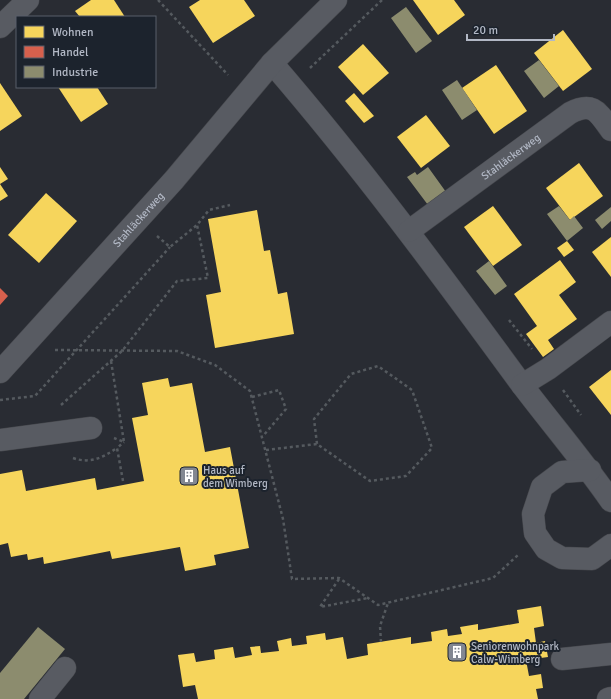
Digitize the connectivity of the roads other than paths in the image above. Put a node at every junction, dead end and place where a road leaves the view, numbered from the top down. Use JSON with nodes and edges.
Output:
{"nodes":[{"id":1,"x":28,"y":0,"type":"edge"},
{"id":2,"x":336,"y":0,"type":"edge"},
{"id":3,"x":0,"y":27,"type":"edge"},
{"id":4,"x":272,"y":63,"type":"junction"},
{"id":5,"x":611,"y":130,"type":"edge"},
{"id":6,"x":409,"y":231,"type":"junction"},
{"id":7,"x":611,"y":322,"type":"edge"},
{"id":8,"x":0,"y":372,"type":"edge"},
{"id":9,"x":522,"y":385,"type":"junction"},
{"id":10,"x":91,"y":428,"type":"road end"},
{"id":11,"x":0,"y":440,"type":"edge"},
{"id":12,"x":590,"y":470,"type":"junction"},
{"id":13,"x":611,"y":501,"type":"edge"},
{"id":14,"x":611,"y":545,"type":"edge"},
{"id":15,"x":611,"y":654,"type":"edge"},
{"id":16,"x":562,"y":659,"type":"dead end"},
{"id":17,"x":65,"y":668,"type":"dead end"},
{"id":18,"x":40,"y":699,"type":"edge"}],
"edges":[{"from":1,"to":3,"type":"street"},
{"from":2,"to":4,"type":"street","name":"Stahläckerweg"},
{"from":4,"to":6,"type":"street"},
{"from":4,"to":8,"type":"street","name":"Stahläckerweg"},
{"from":5,"to":6,"type":"street","name":"Stahläckerweg"},
{"from":6,"to":9,"type":"street"},
{"from":7,"to":9,"type":"street"},
{"from":9,"to":12,"type":"street"},
{"from":10,"to":11,"type":"street"},
{"from":12,"to":13,"type":"street"},
{"from":12,"to":14,"type":"street"},
{"from":15,"to":16,"type":"street"},
{"from":17,"to":18,"type":"street"}]}
